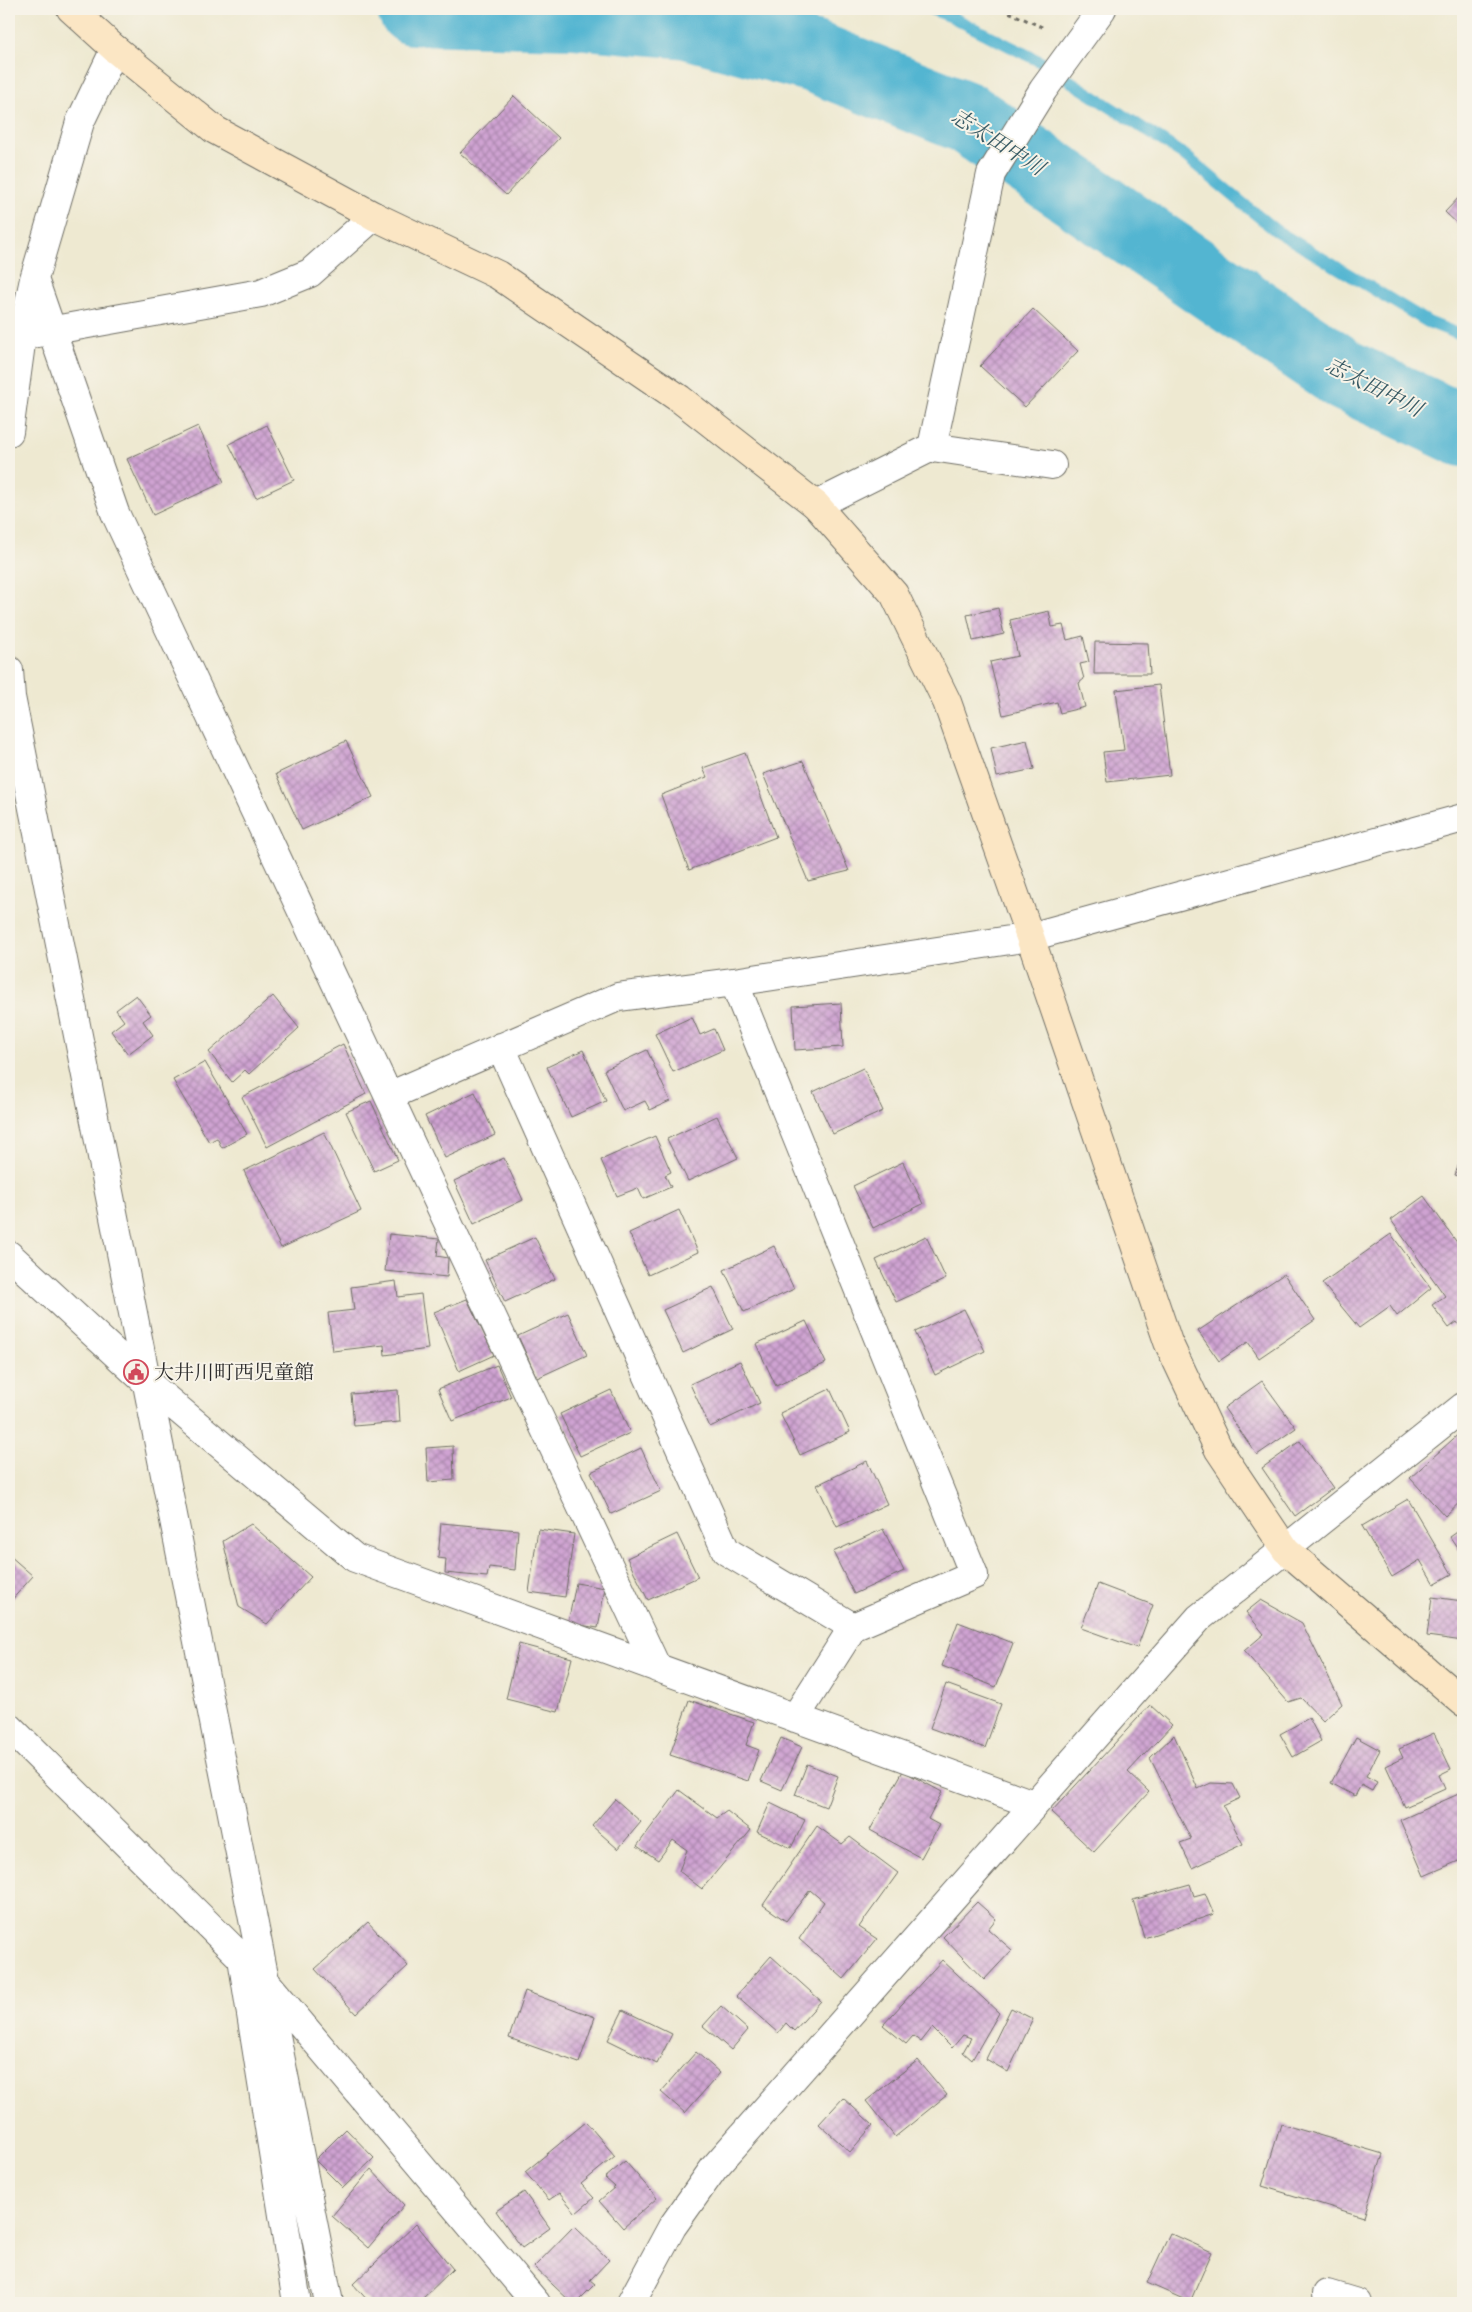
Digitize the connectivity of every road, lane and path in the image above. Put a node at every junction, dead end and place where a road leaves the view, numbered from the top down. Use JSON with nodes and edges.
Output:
{"nodes":[{"id":1,"x":71,"y":9,"type":"edge"},
{"id":2,"x":1002,"y":9,"type":"edge"},
{"id":3,"x":1102,"y":9,"type":"edge"},
{"id":4,"x":111,"y":45,"type":"junction"},
{"id":5,"x":1071,"y":50,"type":"junction"},
{"id":6,"x":374,"y":216,"type":"junction"},
{"id":7,"x":34,"y":279,"type":"junction"},
{"id":8,"x":50,"y":331,"type":"junction"},
{"id":9,"x":16,"y":337,"type":"edge"},
{"id":10,"x":9,"y":432,"type":"edge"},
{"id":11,"x":932,"y":447,"type":"junction"},
{"id":12,"x":1052,"y":465,"type":"dead end"},
{"id":13,"x":816,"y":505,"type":"junction"},
{"id":14,"x":9,"y":670,"type":"edge"},
{"id":15,"x":1463,"y":818,"type":"edge"},
{"id":16,"x":1030,"y":937,"type":"junction"},
{"id":17,"x":734,"y":982,"type":"junction"},
{"id":18,"x":502,"y":1047,"type":"junction"},
{"id":19,"x":388,"y":1096,"type":"junction"},
{"id":20,"x":9,"y":1255,"type":"edge"},
{"id":21,"x":145,"y":1381,"type":"junction"},
{"id":22,"x":1463,"y":1407,"type":"edge"},
{"id":23,"x":1286,"y":1550,"type":"junction"},
{"id":24,"x":853,"y":1627,"type":"junction"},
{"id":25,"x":657,"y":1668,"type":"junction"},
{"id":26,"x":1463,"y":1702,"type":"edge"},
{"id":27,"x":795,"y":1718,"type":"junction"},
{"id":28,"x":9,"y":1727,"type":"edge"},
{"id":29,"x":1033,"y":1804,"type":"junction"},
{"id":30,"x":242,"y":1958,"type":"junction"},
{"id":31,"x":265,"y":1981,"type":"junction"},
{"id":32,"x":1327,"y":2294,"type":"dead end"},
{"id":33,"x":297,"y":2303,"type":"edge"},
{"id":34,"x":329,"y":2303,"type":"edge"},
{"id":35,"x":536,"y":2303,"type":"edge"},
{"id":36,"x":631,"y":2303,"type":"edge"},
{"id":37,"x":1357,"y":2303,"type":"edge"}],
"edges":[{"from":1,"to":4,"type":"street"},
{"from":2,"to":5,"type":"path"},
{"from":3,"to":5,"type":"street"},
{"from":4,"to":6,"type":"street"},
{"from":4,"to":7,"type":"street"},
{"from":5,"to":11,"type":"street"},
{"from":6,"to":8,"type":"street"},
{"from":6,"to":13,"type":"street"},
{"from":7,"to":8,"type":"street"},
{"from":7,"to":9,"type":"street"},
{"from":8,"to":9,"type":"street"},
{"from":8,"to":19,"type":"street"},
{"from":9,"to":10,"type":"street"},
{"from":11,"to":12,"type":"street"},
{"from":11,"to":13,"type":"street"},
{"from":13,"to":16,"type":"street"},
{"from":14,"to":21,"type":"street"},
{"from":15,"to":16,"type":"street"},
{"from":16,"to":17,"type":"street"},
{"from":16,"to":23,"type":"street"},
{"from":17,"to":18,"type":"street"},
{"from":17,"to":24,"type":"street"},
{"from":18,"to":19,"type":"street"},
{"from":18,"to":24,"type":"street"},
{"from":19,"to":25,"type":"street"},
{"from":20,"to":21,"type":"street"},
{"from":21,"to":25,"type":"street"},
{"from":21,"to":31,"type":"street"},
{"from":22,"to":23,"type":"street"},
{"from":23,"to":26,"type":"street"},
{"from":23,"to":29,"type":"street"},
{"from":24,"to":27,"type":"street"},
{"from":25,"to":27,"type":"street"},
{"from":27,"to":29,"type":"street"},
{"from":28,"to":30,"type":"street"},
{"from":29,"to":36,"type":"street"},
{"from":30,"to":31,"type":"street"},
{"from":30,"to":33,"type":"street"},
{"from":31,"to":34,"type":"street"},
{"from":31,"to":35,"type":"street"},
{"from":32,"to":37,"type":"street"}]}
